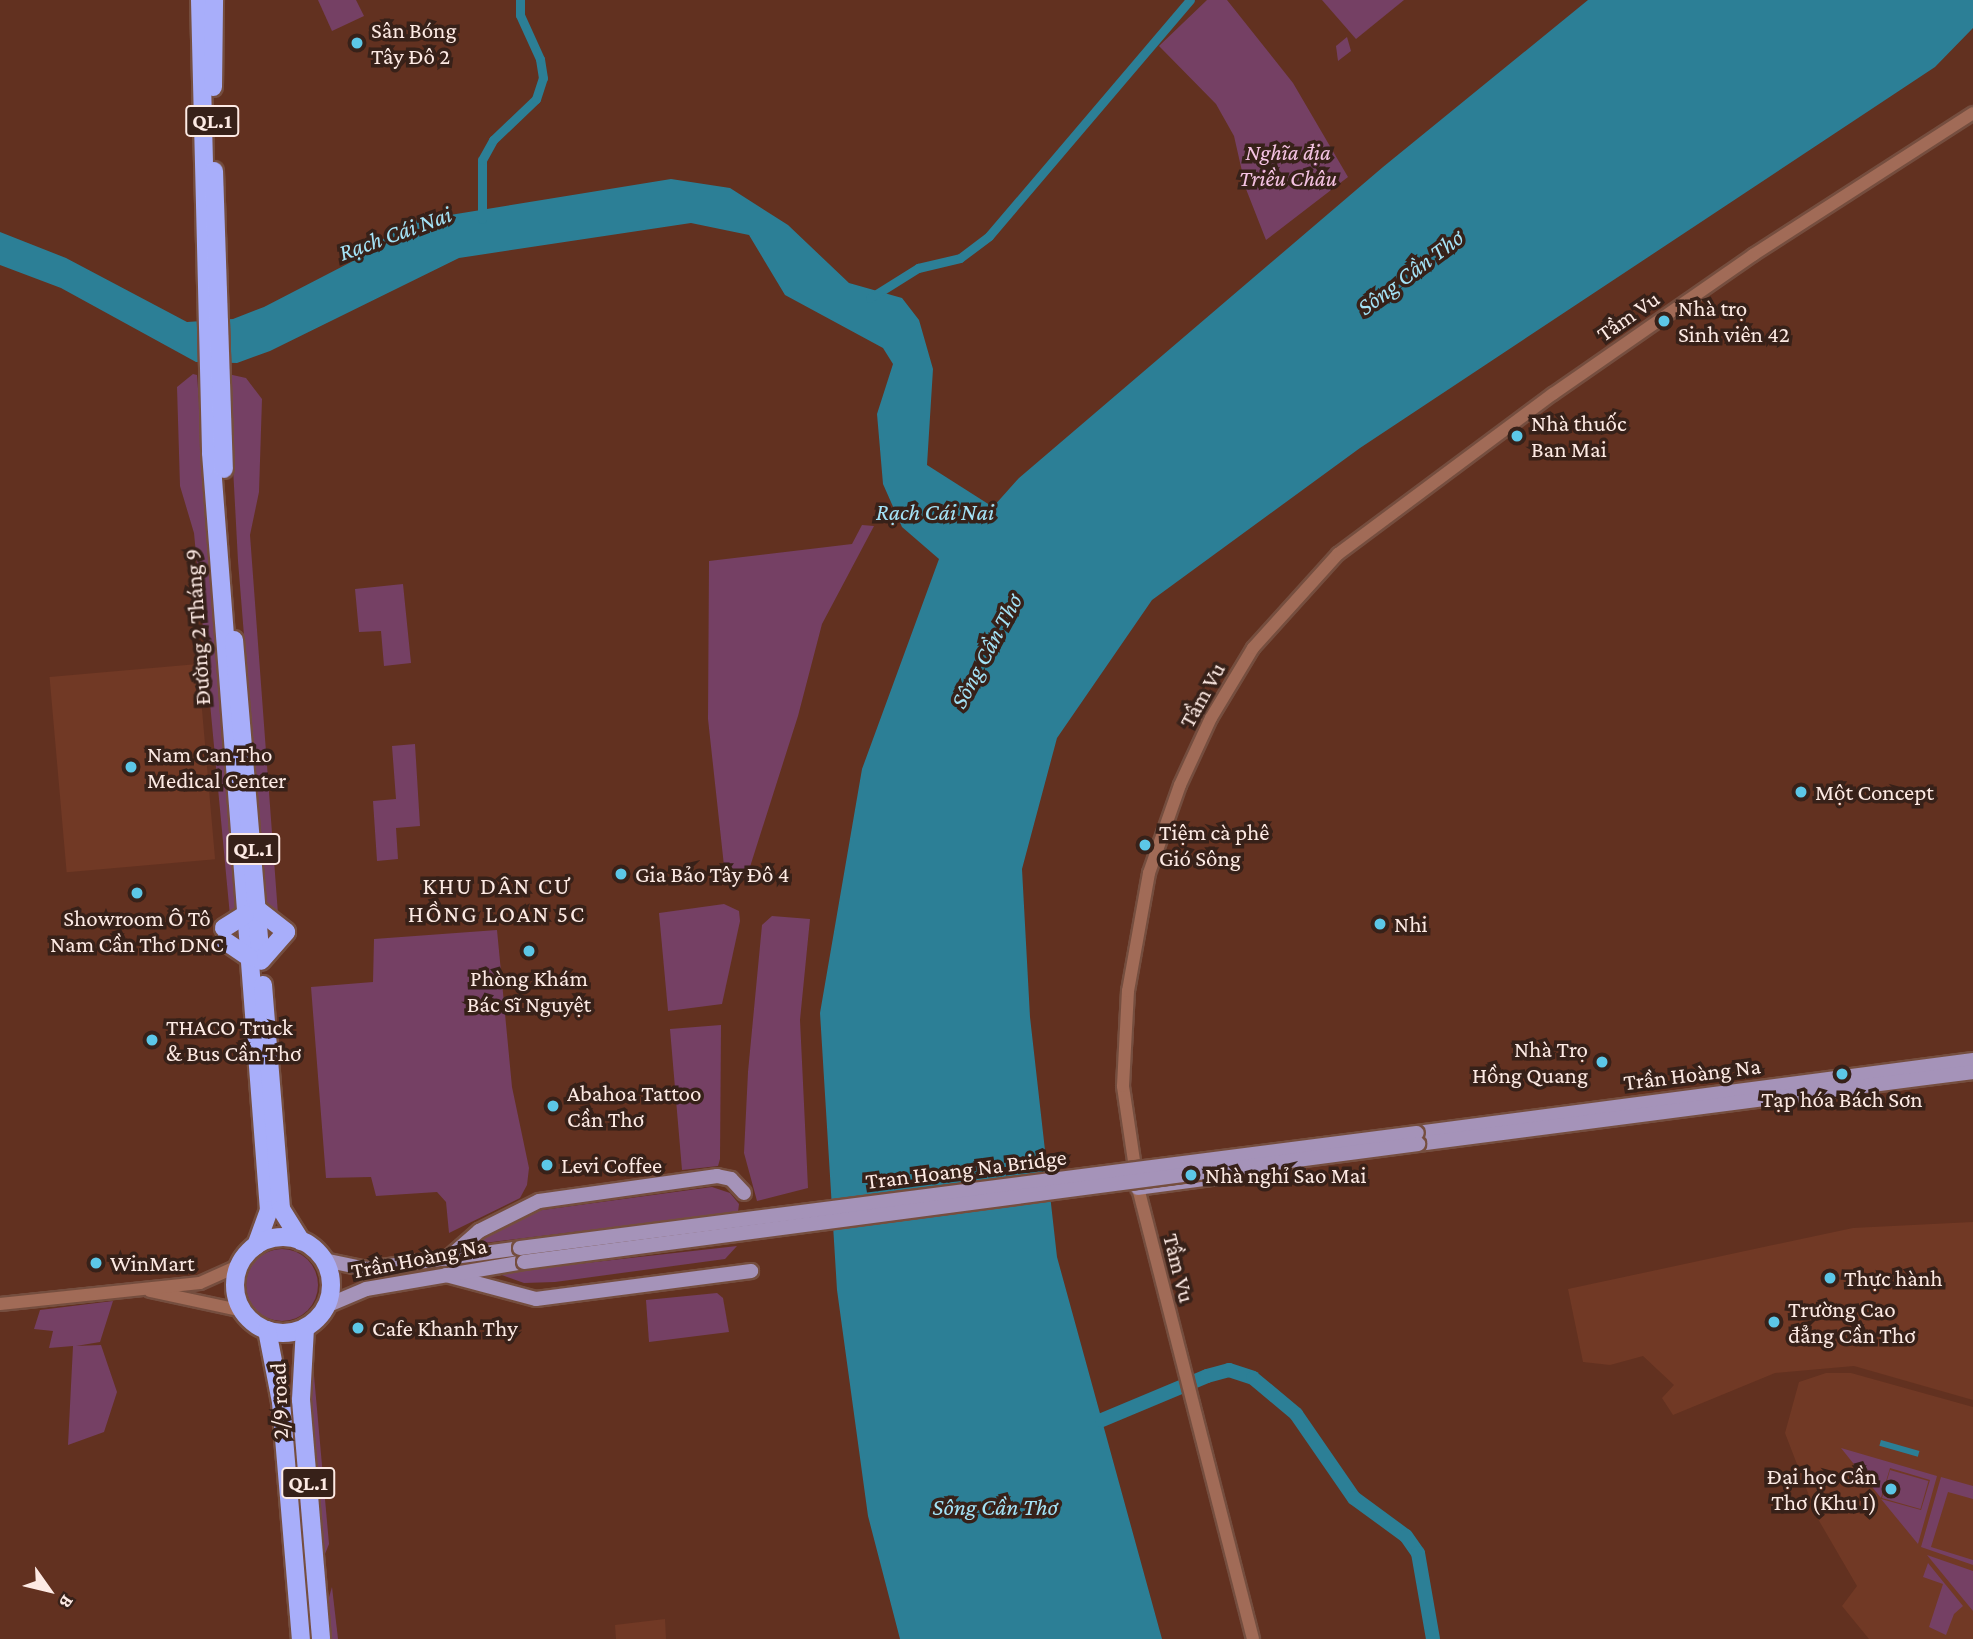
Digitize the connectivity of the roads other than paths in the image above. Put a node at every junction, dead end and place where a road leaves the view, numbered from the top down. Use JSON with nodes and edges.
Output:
{"nodes":[{"id":1,"x":200,"y":0,"type":"edge"},
{"id":2,"x":215,"y":0,"type":"edge"},
{"id":3,"x":1973,"y":113,"type":"edge"},
{"id":4,"x":209,"y":242,"type":"junction"},
{"id":5,"x":251,"y":912,"type":"junction"},
{"id":6,"x":255,"y":959,"type":"junction"},
{"id":7,"x":1973,"y":1060,"type":"edge"},
{"id":8,"x":1973,"y":1072,"type":"edge"},
{"id":9,"x":1606,"y":1113,"type":"junction"},
{"id":10,"x":1424,"y":1138,"type":"junction"},
{"id":11,"x":1135,"y":1167,"type":"junction"},
{"id":12,"x":1138,"y":1188,"type":"junction"},
{"id":13,"x":744,"y":1193,"type":"dead end"},
{"id":14,"x":301,"y":1241,"type":"junction"},
{"id":15,"x":256,"y":1245,"type":"junction"},
{"id":16,"x":522,"y":1255,"type":"junction"},
{"id":17,"x":447,"y":1259,"type":"junction"},
{"id":18,"x":324,"y":1260,"type":"junction"},
{"id":19,"x":240,"y":1265,"type":"junction"},
{"id":20,"x":751,"y":1271,"type":"dead end"},
{"id":21,"x":446,"y":1275,"type":"junction"},
{"id":22,"x":135,"y":1288,"type":"junction"},
{"id":23,"x":0,"y":1304,"type":"edge"},
{"id":24,"x":326,"y":1306,"type":"junction"},
{"id":25,"x":243,"y":1311,"type":"junction"},
{"id":26,"x":305,"y":1328,"type":"junction"},
{"id":27,"x":267,"y":1330,"type":"junction"},
{"id":28,"x":301,"y":1639,"type":"edge"},
{"id":29,"x":321,"y":1639,"type":"edge"},
{"id":30,"x":1253,"y":1639,"type":"edge"}],
"edges":[{"from":1,"to":4,"type":"highway","name":"Đường 2 Tháng 9","number":"QL.1"},
{"from":2,"to":4,"type":"highway","name":"Đường 2 Tháng 9","number":"QL.1"},
{"from":3,"to":11,"type":"street","name":"Tầm Vu"},
{"from":4,"to":5,"type":"highway","name":"Đường 2 Tháng 9","number":"QL.1"},
{"from":5,"to":6,"type":"highway","name":"Đường 2 Tháng 9","number":"QL.1"},
{"from":5,"to":6,"type":"highway"},
{"from":5,"to":6,"type":"highway"},
{"from":6,"to":14,"type":"highway","name":"Đường 2 Tháng 9","number":"QL.1"},
{"from":6,"to":15,"type":"highway","name":"Đường 2 Tháng 9","number":"QL.1"},
{"from":7,"to":9,"type":"main road","name":"Trần Hoàng Na"},
{"from":8,"to":9,"type":"main road","name":"Trần Hoàng Na"},
{"from":9,"to":10,"type":"main road","name":"Trần Hoàng Na"},
{"from":10,"to":11,"type":"main road"},
{"from":10,"to":12,"type":"main road"},
{"from":10,"to":16,"type":"main road","name":"Tran Hoang Na Bridge","bridge":true},
{"from":11,"to":12,"type":"street","name":"Tầm Vu"},
{"from":12,"to":30,"type":"street","name":"Tầm Vu"},
{"from":13,"to":17,"type":"main road"},
{"from":14,"to":15,"type":"highway"},
{"from":14,"to":18,"type":"highway"},
{"from":15,"to":19,"type":"highway"},
{"from":16,"to":17,"type":"main road","name":"Trần Hoàng Na"},
{"from":16,"to":21,"type":"main road","name":"Trần Hoàng Na"},
{"from":17,"to":18,"type":"main road","name":"Trần Hoàng Na"},
{"from":18,"to":24,"type":"highway"},
{"from":19,"to":22,"type":"street"},
{"from":19,"to":25,"type":"highway"},
{"from":20,"to":21,"type":"main road"},
{"from":21,"to":24,"type":"main road","name":"Trần Hoàng Na"},
{"from":22,"to":23,"type":"street"},
{"from":22,"to":25,"type":"street"},
{"from":24,"to":26,"type":"highway"},
{"from":25,"to":27,"type":"highway"},
{"from":26,"to":27,"type":"highway"},
{"from":26,"to":29,"type":"highway","name":"2/9 road","number":"QL.1"},
{"from":27,"to":28,"type":"highway","name":"2/9 road","number":"QL.1"}]}
